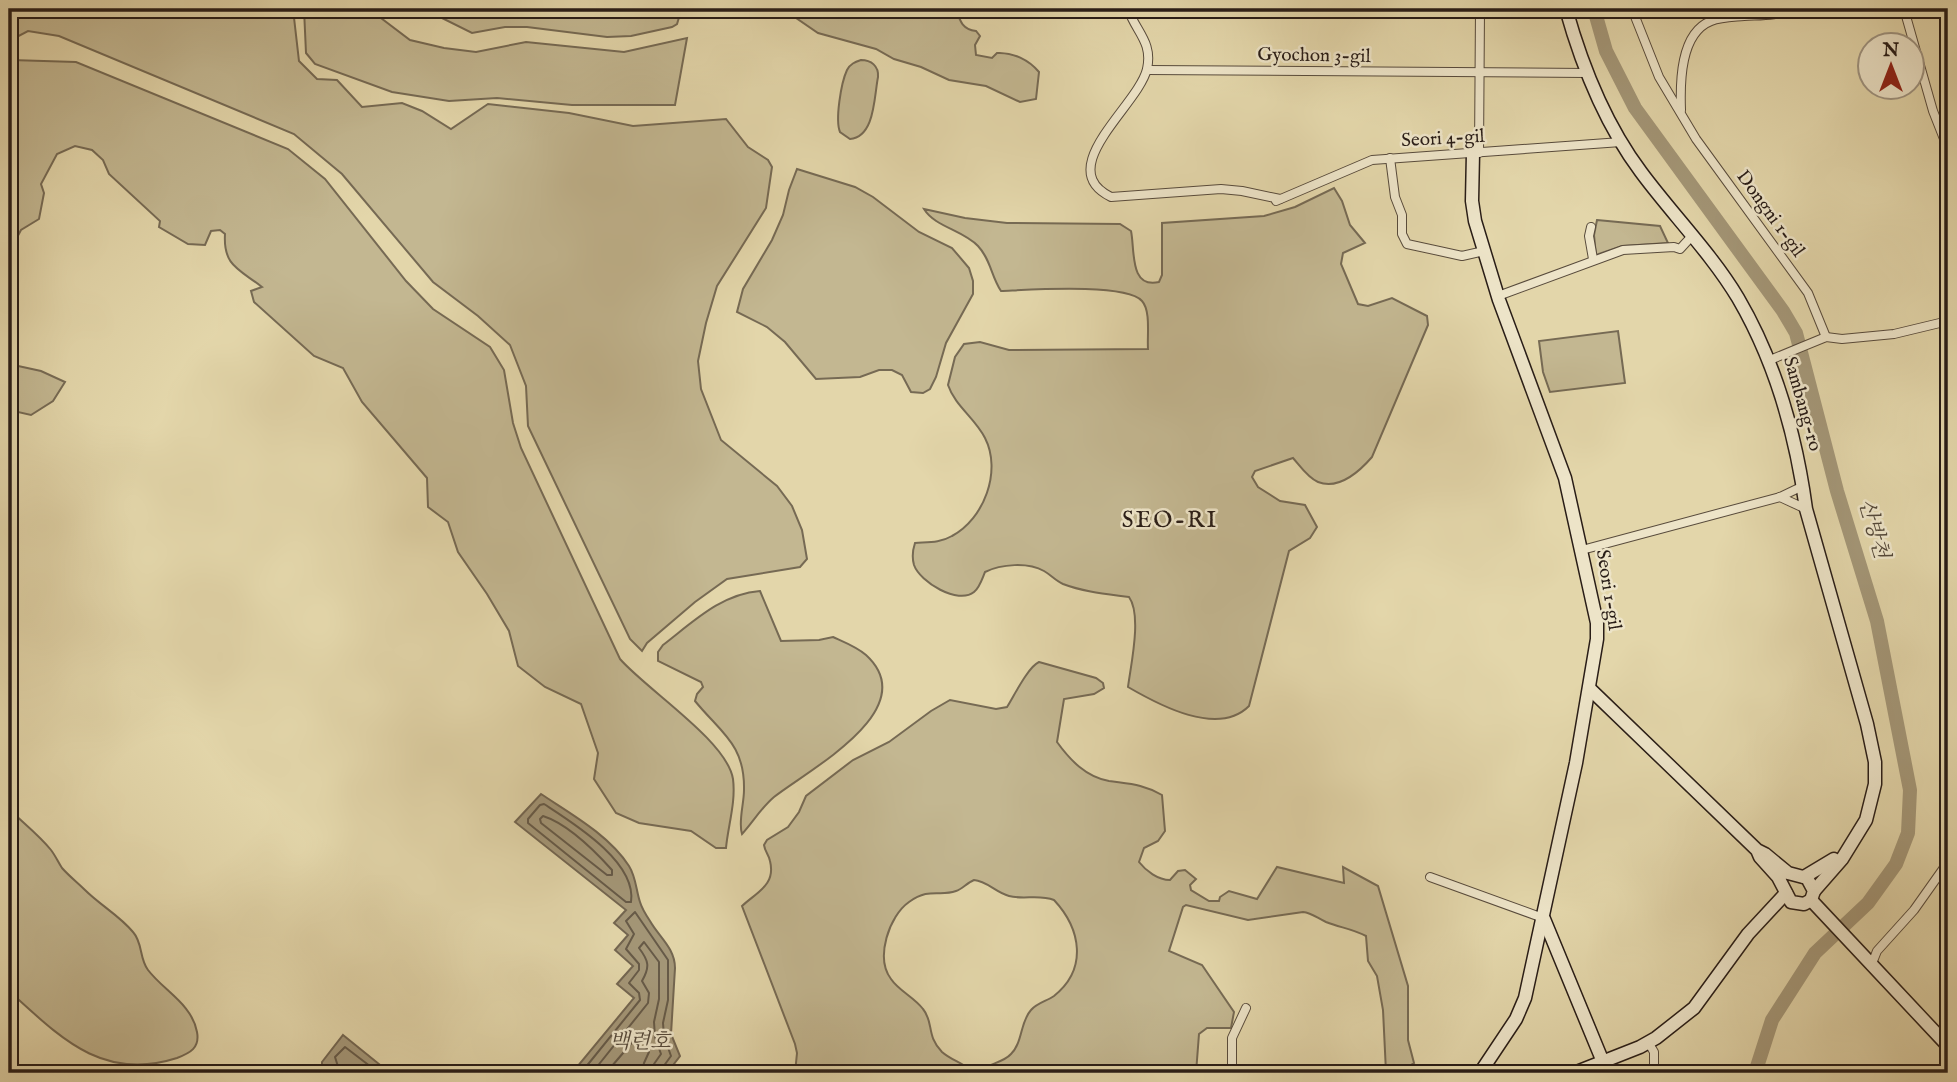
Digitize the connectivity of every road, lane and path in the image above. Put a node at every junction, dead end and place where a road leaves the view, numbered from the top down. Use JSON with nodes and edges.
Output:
{"nodes":[{"id":1,"x":1128,"y":9,"type":"edge"},
{"id":2,"x":1480,"y":9,"type":"edge"},
{"id":3,"x":1566,"y":9,"type":"edge"},
{"id":4,"x":1632,"y":9,"type":"edge"},
{"id":5,"x":1793,"y":9,"type":"edge"},
{"id":6,"x":1904,"y":9,"type":"edge"},
{"id":7,"x":1147,"y":70,"type":"junction"},
{"id":8,"x":1480,"y":73,"type":"junction"},
{"id":9,"x":1588,"y":73,"type":"junction"},
{"id":10,"x":1681,"y":113,"type":"junction"},
{"id":11,"x":1621,"y":142,"type":"junction"},
{"id":12,"x":1948,"y":149,"type":"edge"},
{"id":13,"x":1476,"y":153,"type":"junction"},
{"id":14,"x":1390,"y":158,"type":"junction"},
{"id":15,"x":1587,"y":233,"type":"dead end"},
{"id":16,"x":1692,"y":237,"type":"junction"},
{"id":17,"x":1484,"y":251,"type":"junction"},
{"id":18,"x":1593,"y":259,"type":"junction"},
{"id":19,"x":1498,"y":296,"type":"junction"},
{"id":20,"x":1948,"y":321,"type":"edge"},
{"id":21,"x":1826,"y":337,"type":"junction"},
{"id":22,"x":1770,"y":360,"type":"junction"},
{"id":23,"x":1803,"y":486,"type":"junction"},
{"id":24,"x":1780,"y":497,"type":"junction"},
{"id":25,"x":1806,"y":509,"type":"junction"},
{"id":26,"x":1582,"y":550,"type":"junction"},
{"id":27,"x":1590,"y":689,"type":"junction"},
{"id":28,"x":1757,"y":850,"type":"junction"},
{"id":29,"x":1846,"y":851,"type":"junction"},
{"id":30,"x":1948,"y":862,"type":"edge"},
{"id":31,"x":1430,"y":877,"type":"dead end"},
{"id":32,"x":1801,"y":877,"type":"junction"},
{"id":33,"x":1786,"y":891,"type":"junction"},
{"id":34,"x":1815,"y":900,"type":"junction"},
{"id":35,"x":1795,"y":904,"type":"junction"},
{"id":36,"x":1543,"y":918,"type":"junction"},
{"id":37,"x":1752,"y":930,"type":"junction"},
{"id":38,"x":1868,"y":963,"type":"junction"},
{"id":39,"x":1245,"y":1008,"type":"dead end"},
{"id":40,"x":1648,"y":1042,"type":"junction"},
{"id":41,"x":1948,"y":1046,"type":"edge"},
{"id":42,"x":1603,"y":1062,"type":"junction"},
{"id":43,"x":1232,"y":1073,"type":"edge"},
{"id":44,"x":1480,"y":1073,"type":"edge"},
{"id":45,"x":1573,"y":1073,"type":"edge"},
{"id":46,"x":1654,"y":1073,"type":"edge"}],
"edges":[{"from":1,"to":7,"type":"street"},
{"from":2,"to":8,"type":"street","name":"Seori 1-gil"},
{"from":3,"to":9,"type":"street","name":"Sambang-ro"},
{"from":4,"to":10,"type":"street","name":"Dongni 1-gil"},
{"from":5,"to":10,"type":"street","name":"Dongni 1-gil"},
{"from":6,"to":12,"type":"street"},
{"from":7,"to":8,"type":"street","name":"Gyochon 3-gil"},
{"from":7,"to":14,"type":"street","name":"Seori 4-gil"},
{"from":8,"to":9,"type":"street"},
{"from":8,"to":13,"type":"street","name":"Seori 1-gil"},
{"from":9,"to":11,"type":"street","name":"Sambang-ro"},
{"from":10,"to":21,"type":"street","name":"Dongni 1-gil"},
{"from":11,"to":13,"type":"street","name":"Seori 4-gil"},
{"from":11,"to":16,"type":"street","name":"Sambang-ro"},
{"from":13,"to":14,"type":"street","name":"Seori 4-gil"},
{"from":13,"to":17,"type":"street","name":"Seori 1-gil"},
{"from":14,"to":17,"type":"street"},
{"from":15,"to":18,"type":"street"},
{"from":16,"to":18,"type":"street"},
{"from":16,"to":22,"type":"street","name":"Sambang-ro"},
{"from":17,"to":19,"type":"street","name":"Seori 1-gil"},
{"from":18,"to":19,"type":"street"},
{"from":19,"to":26,"type":"street","name":"Seori 1-gil"},
{"from":20,"to":21,"type":"street"},
{"from":21,"to":22,"type":"street"},
{"from":22,"to":23,"type":"street","name":"Sambang-ro"},
{"from":23,"to":24,"type":"street"},
{"from":23,"to":25,"type":"street","name":"Sambang-ro"},
{"from":24,"to":25,"type":"street"},
{"from":24,"to":26,"type":"street"},
{"from":25,"to":29,"type":"street","name":"Sambang-ro"},
{"from":26,"to":27,"type":"street","name":"Seori 1-gil"},
{"from":27,"to":28,"type":"street"},
{"from":27,"to":36,"type":"street","name":"Seori 1-gil"},
{"from":28,"to":32,"type":"street"},
{"from":28,"to":33,"type":"street"},
{"from":29,"to":32,"type":"street","name":"Sambang-ro"},
{"from":29,"to":34,"type":"street","name":"Sambang-ro"},
{"from":30,"to":38,"type":"street"},
{"from":31,"to":36,"type":"street"},
{"from":32,"to":33,"type":"street"},
{"from":32,"to":34,"type":"street"},
{"from":33,"to":35,"type":"street"},
{"from":33,"to":37,"type":"street"},
{"from":34,"to":35,"type":"street"},
{"from":34,"to":38,"type":"street"},
{"from":35,"to":37,"type":"street"},
{"from":36,"to":42,"type":"street"},
{"from":36,"to":44,"type":"street","name":"Seori 1-gil"},
{"from":37,"to":40,"type":"street"},
{"from":38,"to":41,"type":"street"},
{"from":39,"to":43,"type":"street"},
{"from":40,"to":42,"type":"street"},
{"from":40,"to":46,"type":"street"},
{"from":42,"to":45,"type":"street"}]}
